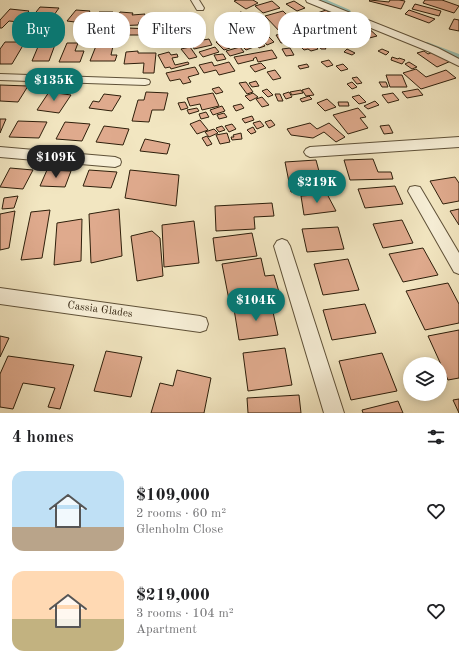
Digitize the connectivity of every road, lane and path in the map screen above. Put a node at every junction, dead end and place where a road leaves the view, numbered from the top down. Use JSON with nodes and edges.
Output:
{"nodes":[{"id":1,"x":310,"y":0,"type":"edge"},
{"id":2,"x":459,"y":63,"type":"edge"},
{"id":3,"x":0,"y":77,"type":"edge"},
{"id":4,"x":145,"y":82,"type":"dead end"},
{"id":5,"x":459,"y":142,"type":"edge"},
{"id":6,"x":0,"y":152,"type":"edge"},
{"id":7,"x":310,"y":152,"type":"dead end"},
{"id":8,"x":115,"y":162,"type":"dead end"},
{"id":9,"x":415,"y":191,"type":"dead end"},
{"id":10,"x":282,"y":246,"type":"dead end"},
{"id":11,"x":459,"y":267,"type":"edge"},
{"id":12,"x":0,"y":296,"type":"edge"},
{"id":13,"x":200,"y":324,"type":"dead end"},
{"id":14,"x":334,"y":413,"type":"edge"}],
"edges":[{"from":1,"to":2,"type":"street"},
{"from":3,"to":4,"type":"street"},
{"from":5,"to":7,"type":"street"},
{"from":6,"to":8,"type":"street"},
{"from":9,"to":11,"type":"street"},
{"from":10,"to":14,"type":"street"},
{"from":12,"to":13,"type":"street","name":"Cassia Glades"}]}
